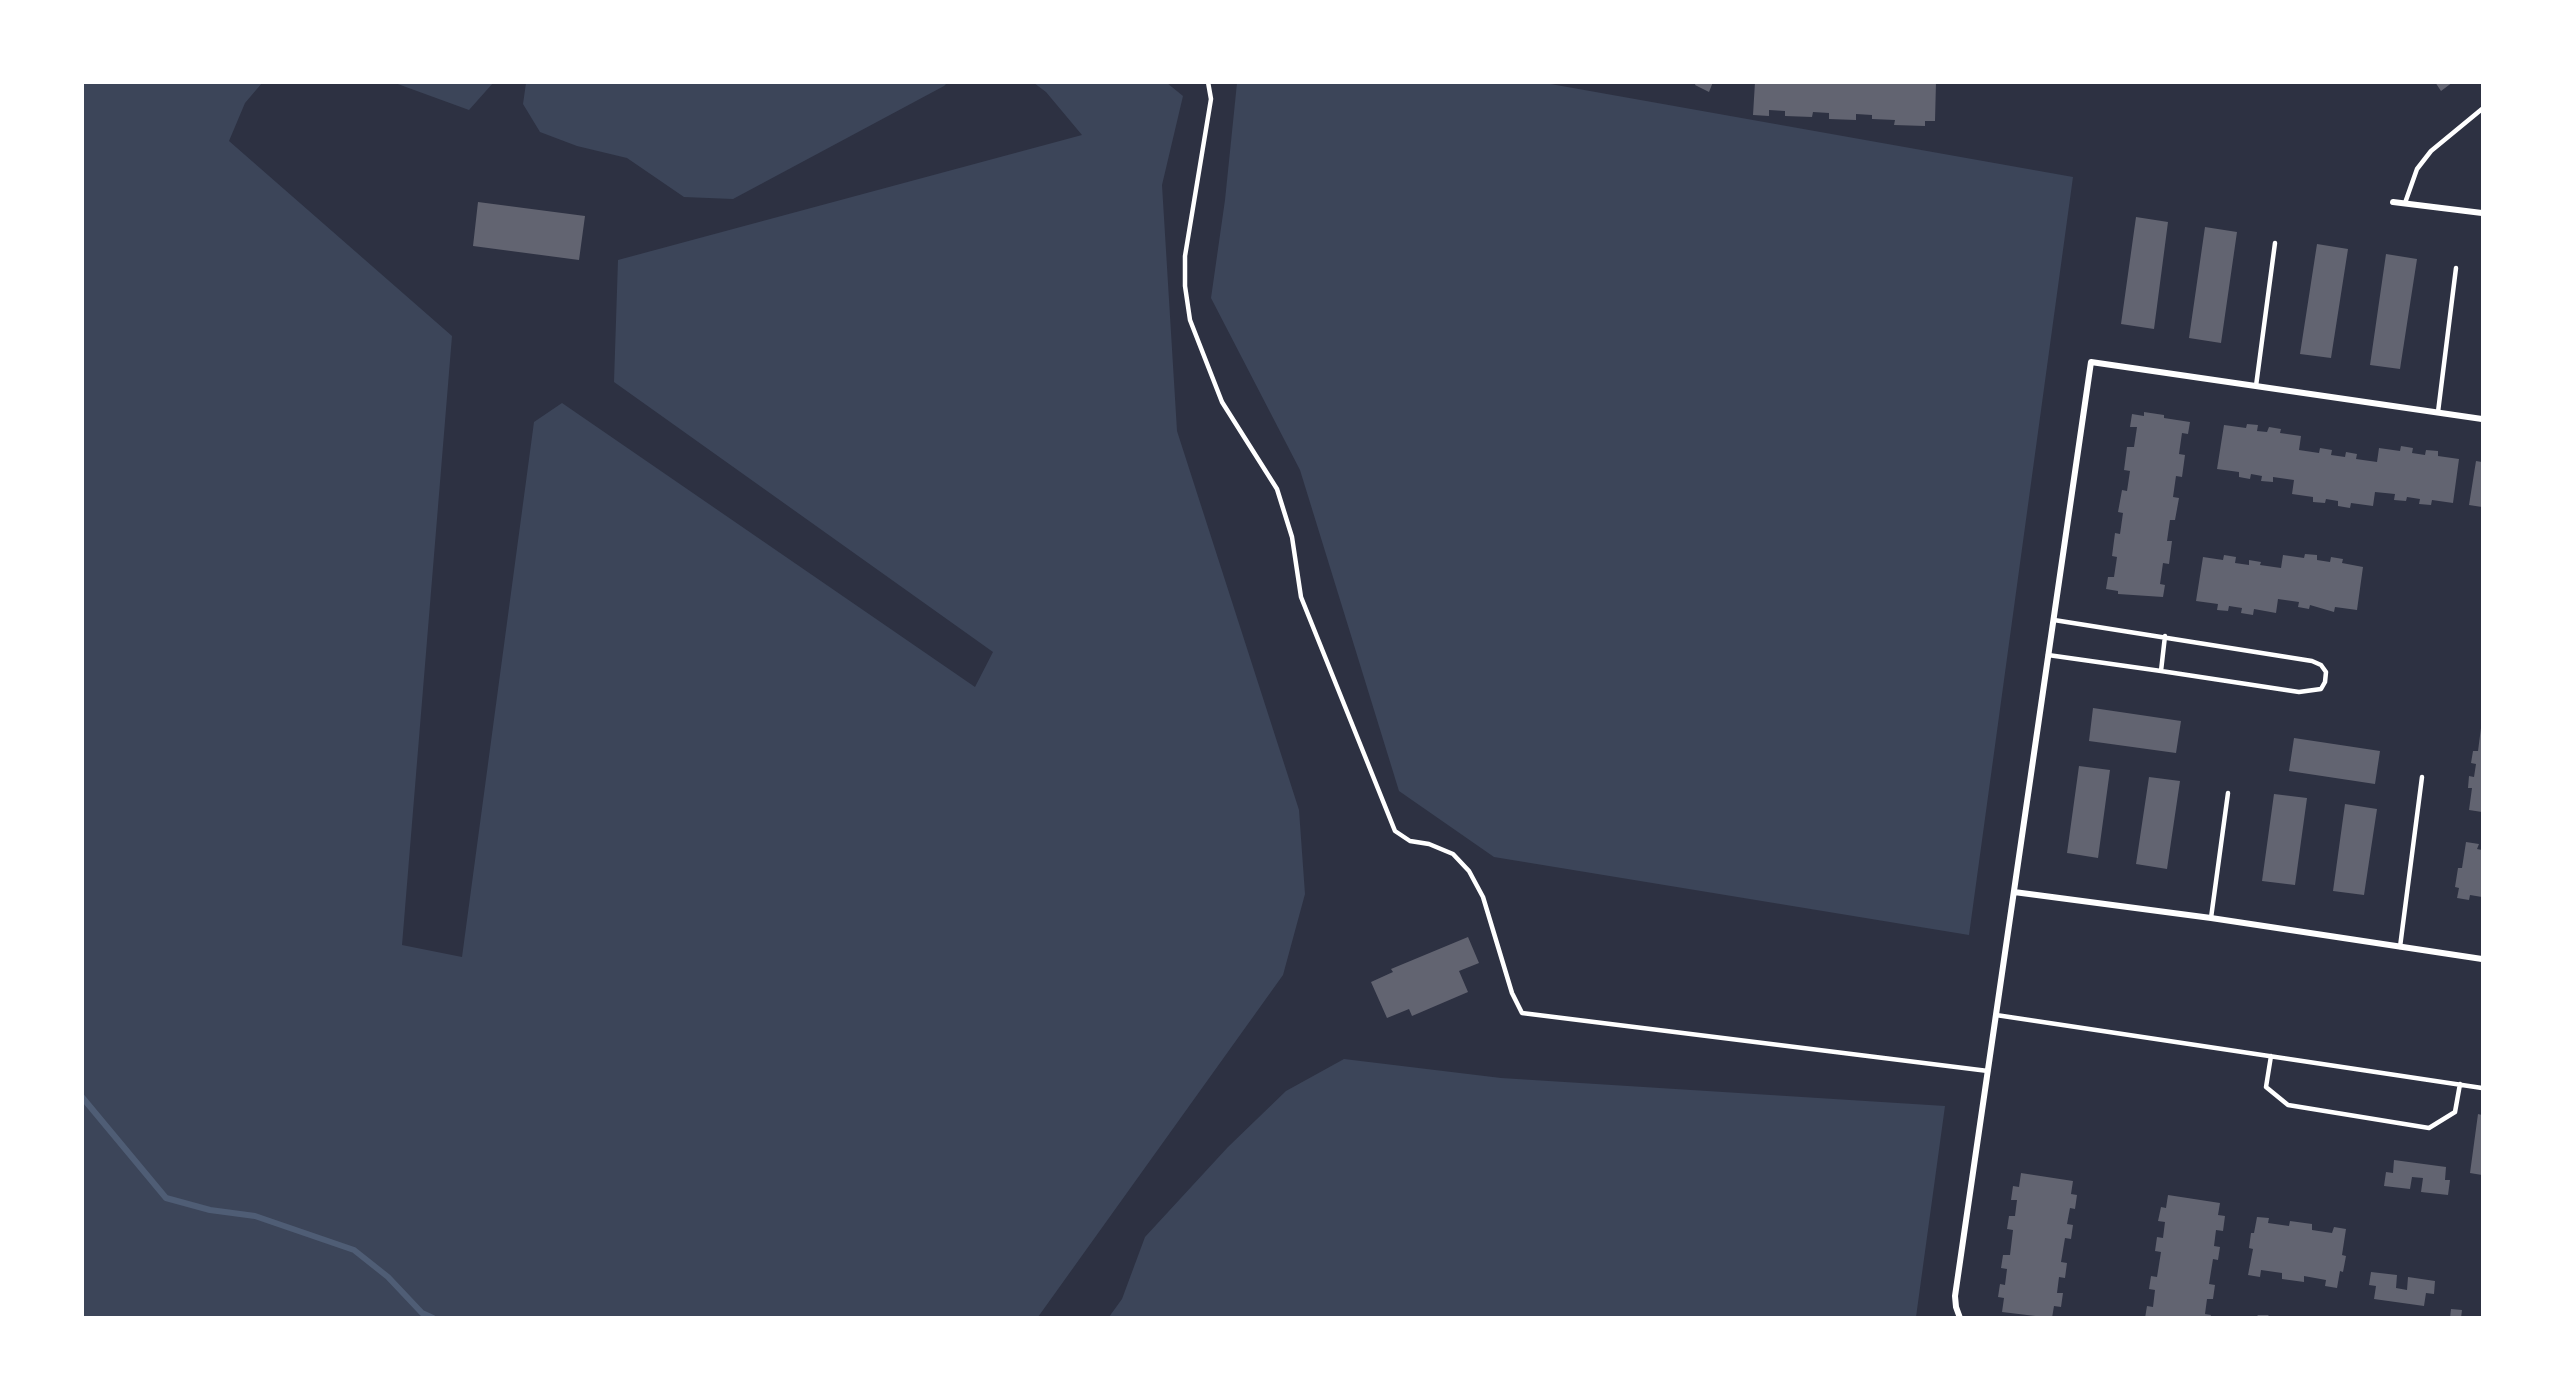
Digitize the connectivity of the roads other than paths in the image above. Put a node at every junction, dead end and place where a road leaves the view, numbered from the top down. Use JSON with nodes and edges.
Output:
{"nodes":[{"id":1,"x":1208,"y":82,"type":"edge"},
{"id":2,"x":2482,"y":109,"type":"edge"},
{"id":3,"x":2393,"y":202,"type":"dead end"},
{"id":4,"x":2405,"y":203,"type":"junction"},
{"id":5,"x":2482,"y":213,"type":"edge"},
{"id":6,"x":2275,"y":243,"type":"dead end"},
{"id":7,"x":2456,"y":268,"type":"dead end"},
{"id":8,"x":2256,"y":386,"type":"junction"},
{"id":9,"x":2438,"y":412,"type":"junction"},
{"id":10,"x":2482,"y":419,"type":"edge"},
{"id":11,"x":2054,"y":620,"type":"junction"},
{"id":12,"x":2165,"y":636,"type":"junction"},
{"id":13,"x":2048,"y":655,"type":"junction"},
{"id":14,"x":2160,"y":671,"type":"junction"},
{"id":15,"x":2422,"y":777,"type":"dead end"},
{"id":16,"x":2228,"y":793,"type":"dead end"},
{"id":17,"x":2014,"y":892,"type":"junction"},
{"id":18,"x":2211,"y":918,"type":"junction"},
{"id":19,"x":2400,"y":947,"type":"junction"},
{"id":20,"x":2482,"y":959,"type":"edge"},
{"id":21,"x":1996,"y":1015,"type":"junction"},
{"id":22,"x":2271,"y":1056,"type":"junction"},
{"id":23,"x":1988,"y":1071,"type":"junction"},
{"id":24,"x":2460,"y":1084,"type":"junction"},
{"id":25,"x":2482,"y":1088,"type":"edge"},
{"id":26,"x":1960,"y":1317,"type":"edge"},
{"id":27,"x":2258,"y":1317,"type":"edge"},
{"id":28,"x":2268,"y":1317,"type":"edge"}],
"edges":[{"from":1,"to":23,"type":"lane"},
{"from":2,"to":4,"type":"lane"},
{"from":3,"to":4,"type":"street"},
{"from":4,"to":5,"type":"street"},
{"from":6,"to":8,"type":"lane"},
{"from":7,"to":9,"type":"lane"},
{"from":8,"to":9,"type":"street"},
{"from":8,"to":11,"type":"street"},
{"from":9,"to":10,"type":"street"},
{"from":11,"to":12,"type":"lane"},
{"from":11,"to":13,"type":"street"},
{"from":12,"to":14,"type":"lane"},
{"from":12,"to":14,"type":"lane"},
{"from":13,"to":14,"type":"lane"},
{"from":13,"to":17,"type":"street"},
{"from":15,"to":19,"type":"lane"},
{"from":16,"to":18,"type":"lane"},
{"from":17,"to":18,"type":"street"},
{"from":17,"to":21,"type":"street"},
{"from":18,"to":19,"type":"street"},
{"from":19,"to":20,"type":"street"},
{"from":21,"to":22,"type":"lane"},
{"from":21,"to":23,"type":"street"},
{"from":22,"to":24,"type":"lane"},
{"from":22,"to":24,"type":"lane"},
{"from":23,"to":26,"type":"street"},
{"from":24,"to":25,"type":"lane"},
{"from":27,"to":28,"type":"lane"}]}
